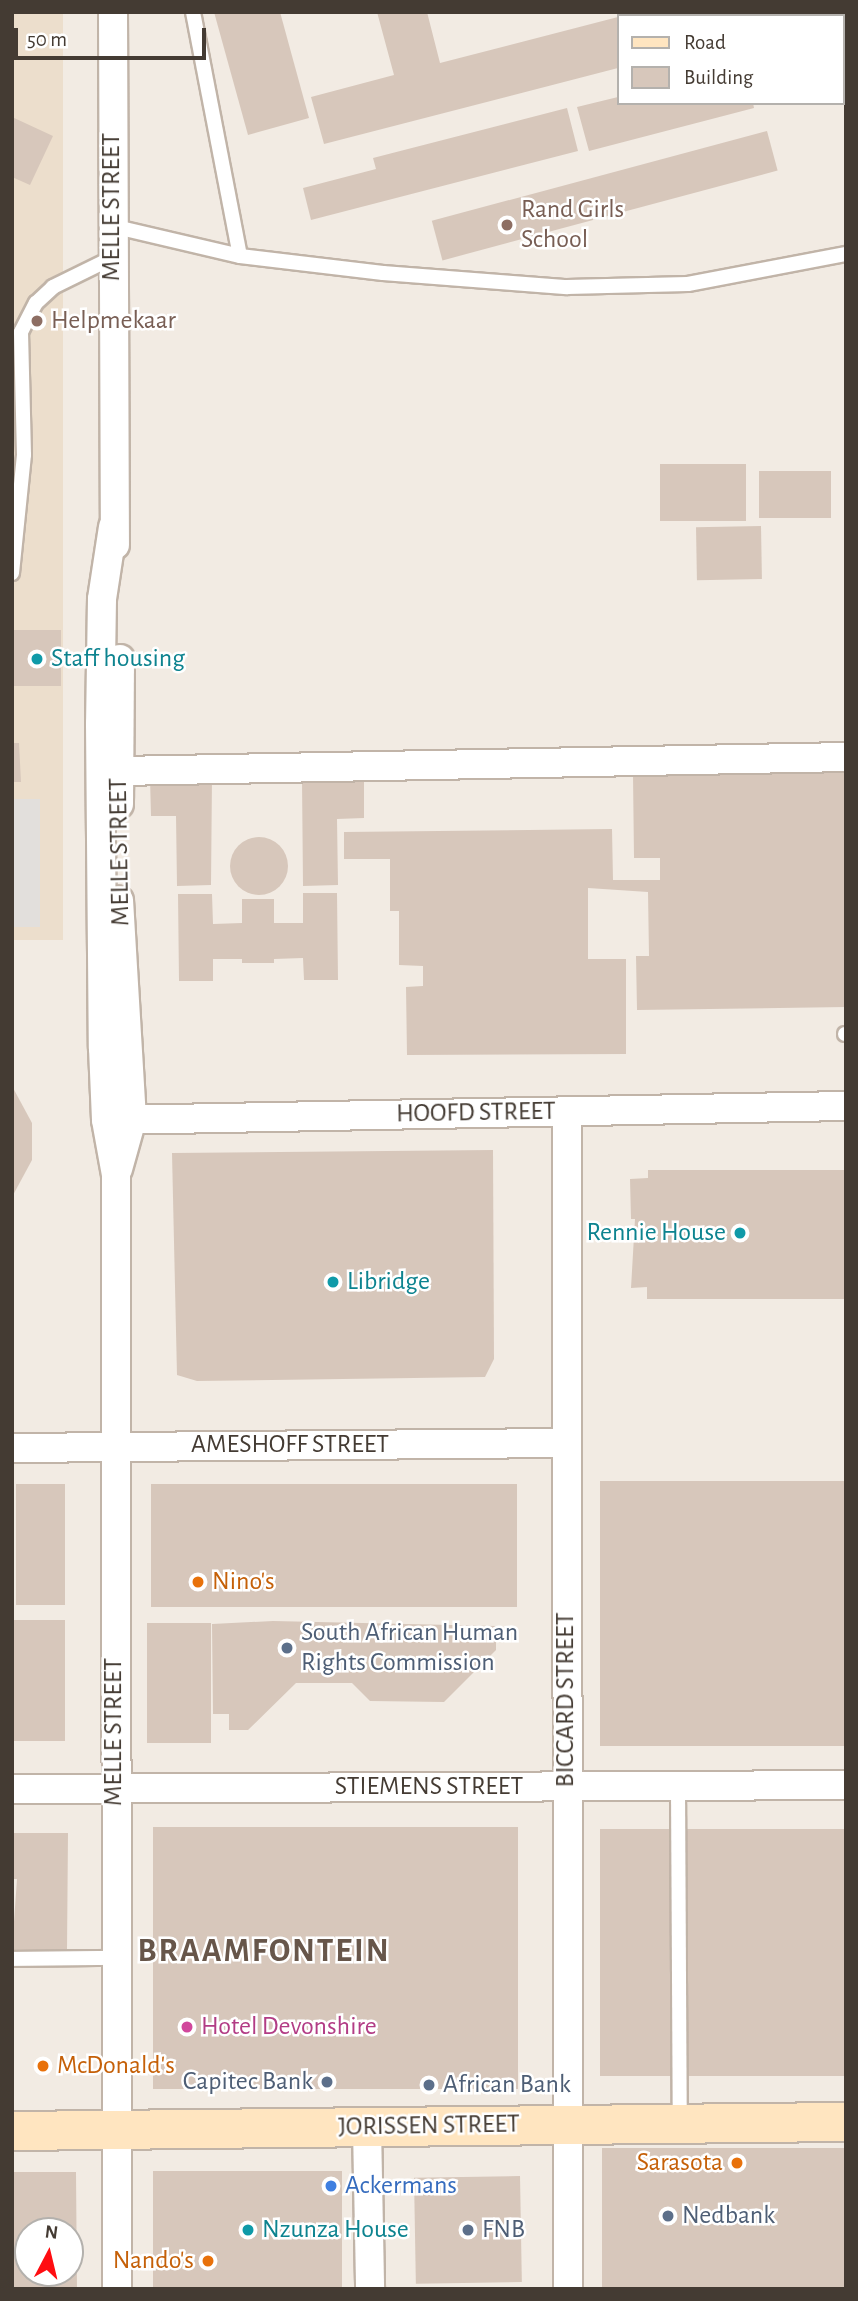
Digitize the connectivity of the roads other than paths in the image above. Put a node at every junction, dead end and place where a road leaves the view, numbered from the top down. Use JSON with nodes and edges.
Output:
{"nodes":[{"id":1,"x":113,"y":12,"type":"edge"},
{"id":2,"x":193,"y":12,"type":"edge"},
{"id":3,"x":112,"y":226,"type":"junction"},
{"id":4,"x":846,"y":254,"type":"edge"},
{"id":5,"x":240,"y":256,"type":"junction"},
{"id":6,"x":112,"y":258,"type":"junction"},
{"id":7,"x":113,"y":527,"type":"junction"},
{"id":8,"x":12,"y":573,"type":"edge"},
{"id":9,"x":846,"y":757,"type":"edge"},
{"id":10,"x":119,"y":771,"type":"junction"},
{"id":11,"x":846,"y":1106,"type":"edge"},
{"id":12,"x":567,"y":1111,"type":"junction"},
{"id":13,"x":119,"y":1120,"type":"junction"},
{"id":14,"x":567,"y":1443,"type":"junction"},
{"id":15,"x":113,"y":1447,"type":"junction"},
{"id":16,"x":12,"y":1448,"type":"edge"},
{"id":17,"x":846,"y":1785,"type":"edge"},
{"id":18,"x":565,"y":1786,"type":"junction"},
{"id":19,"x":678,"y":1786,"type":"junction"},
{"id":20,"x":114,"y":1789,"type":"junction"},
{"id":21,"x":12,"y":1790,"type":"edge"},
{"id":22,"x":114,"y":1958,"type":"junction"},
{"id":23,"x":12,"y":1959,"type":"edge"},
{"id":24,"x":846,"y":2122,"type":"edge"},
{"id":25,"x":680,"y":2124,"type":"junction"},
{"id":26,"x":569,"y":2125,"type":"junction"},
{"id":27,"x":367,"y":2127,"type":"junction"},
{"id":28,"x":115,"y":2130,"type":"junction"},
{"id":29,"x":12,"y":2131,"type":"edge"},
{"id":30,"x":117,"y":2289,"type":"edge"},
{"id":31,"x":370,"y":2289,"type":"edge"},
{"id":32,"x":568,"y":2289,"type":"edge"}],
"edges":[{"from":1,"to":3,"type":"street","name":"MELLE STREET"},
{"from":2,"to":5,"type":"lane"},
{"from":3,"to":5,"type":"lane"},
{"from":3,"to":6,"type":"street","name":"MELLE STREET"},
{"from":4,"to":5,"type":"lane"},
{"from":6,"to":7,"type":"street","name":"MELLE STREET"},
{"from":6,"to":8,"type":"lane"},
{"from":7,"to":10,"type":"street","name":"MELLE STREET"},
{"from":7,"to":13,"type":"street","name":"MELLE STREET"},
{"from":9,"to":10,"type":"street"},
{"from":10,"to":13,"type":"street","name":"MELLE STREET"},
{"from":11,"to":12,"type":"street","name":"HOOFD STREET"},
{"from":12,"to":13,"type":"street","name":"HOOFD STREET"},
{"from":12,"to":14,"type":"street","name":"BICCARD STREET"},
{"from":13,"to":15,"type":"street","name":"MELLE STREET"},
{"from":14,"to":15,"type":"street","name":"AMESHOFF STREET"},
{"from":14,"to":18,"type":"street","name":"BICCARD STREET"},
{"from":15,"to":16,"type":"street","name":"AMESHOFF STREET"},
{"from":15,"to":20,"type":"street","name":"MELLE STREET"},
{"from":17,"to":19,"type":"street","name":"STIEMENS STREET"},
{"from":18,"to":19,"type":"street","name":"STIEMENS STREET"},
{"from":18,"to":20,"type":"street","name":"STIEMENS STREET"},
{"from":18,"to":26,"type":"street","name":"BICCARD STREET"},
{"from":19,"to":25,"type":"lane"},
{"from":20,"to":21,"type":"street","name":"STIEMENS STREET"},
{"from":20,"to":22,"type":"street","name":"MELLE STREET"},
{"from":22,"to":23,"type":"lane"},
{"from":22,"to":28,"type":"street","name":"MELLE STREET"},
{"from":24,"to":25,"type":"main road","name":"JORISSEN STREET"},
{"from":25,"to":26,"type":"main road","name":"JORISSEN STREET"},
{"from":26,"to":27,"type":"main road","name":"JORISSEN STREET"},
{"from":26,"to":32,"type":"street","name":"BICCARD STREET"},
{"from":27,"to":28,"type":"main road","name":"JORISSEN STREET"},
{"from":27,"to":31,"type":"street"},
{"from":28,"to":29,"type":"main road","name":"JORISSEN STREET"},
{"from":28,"to":30,"type":"street","name":"MELLE STREET"}]}
